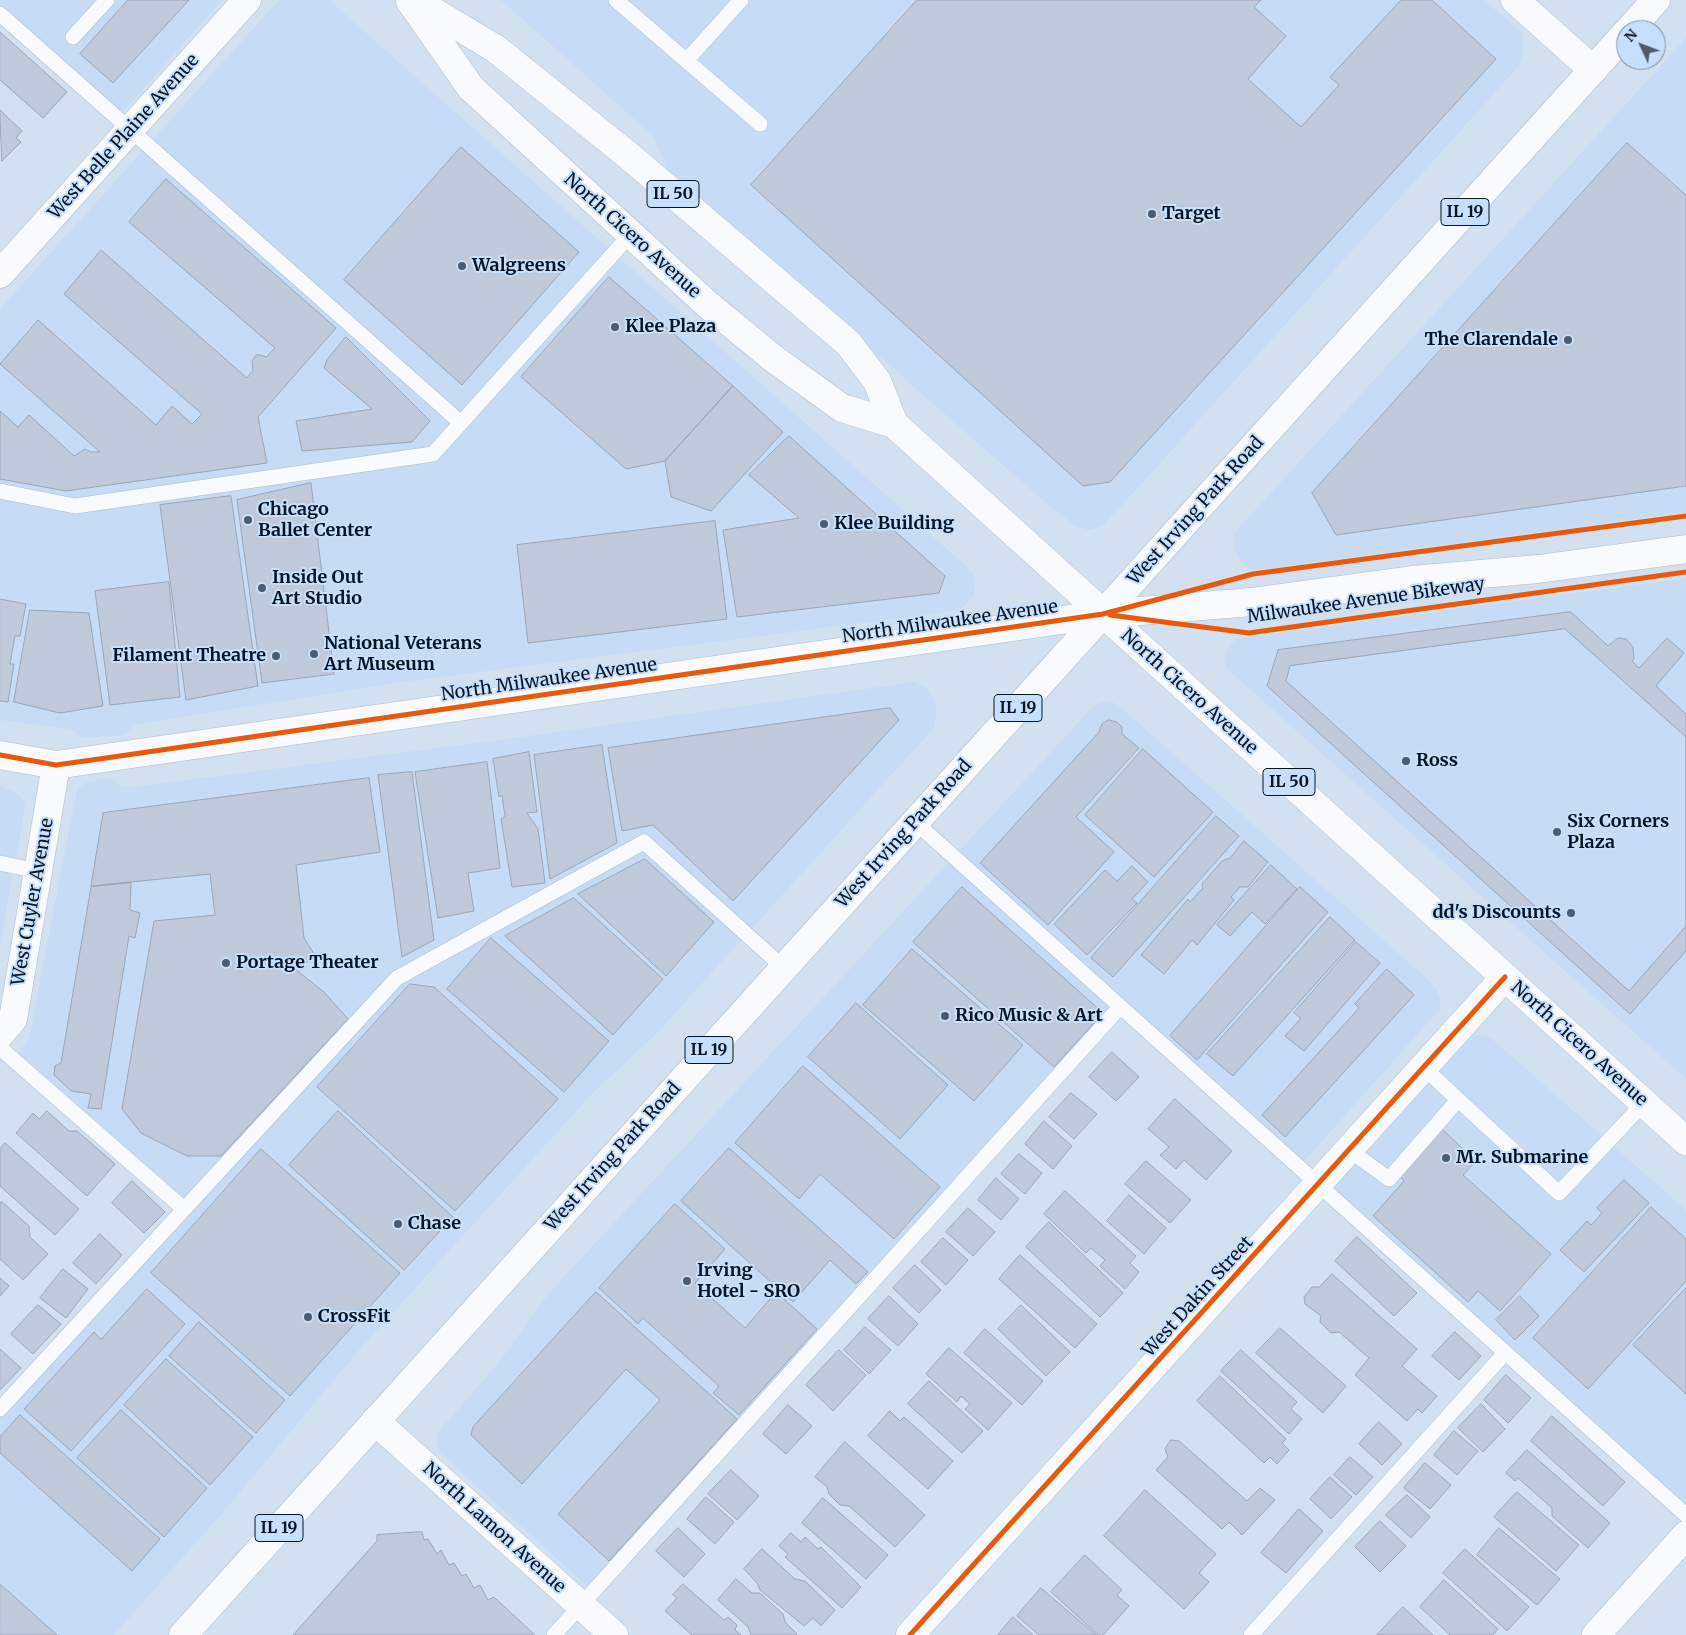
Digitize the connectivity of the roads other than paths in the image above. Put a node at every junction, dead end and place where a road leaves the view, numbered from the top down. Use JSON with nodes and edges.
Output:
{"nodes":[{"id":1,"x":107,"y":0,"type":"edge"},
{"id":2,"x":247,"y":0,"type":"edge"},
{"id":3,"x":409,"y":0,"type":"edge"},
{"id":4,"x":414,"y":0,"type":"edge"},
{"id":5,"x":616,"y":0,"type":"edge"},
{"id":6,"x":740,"y":0,"type":"edge"},
{"id":7,"x":1515,"y":0,"type":"edge"},
{"id":8,"x":1656,"y":0,"type":"edge"},
{"id":9,"x":0,"y":14,"type":"edge"},
{"id":10,"x":1638,"y":20,"type":"edge"},
{"id":11,"x":73,"y":37,"type":"dead end"},
{"id":12,"x":1616,"y":44,"type":"edge"},
{"id":13,"x":686,"y":61,"type":"junction"},
{"id":14,"x":1593,"y":70,"type":"junction"},
{"id":15,"x":760,"y":124,"type":"dead end"},
{"id":16,"x":130,"y":130,"type":"junction"},
{"id":17,"x":630,"y":235,"type":"junction"},
{"id":18,"x":0,"y":274,"type":"edge"},
{"id":19,"x":461,"y":423,"type":"junction"},
{"id":20,"x":894,"y":424,"type":"junction"},
{"id":21,"x":0,"y":491,"type":"edge"},
{"id":22,"x":1686,"y":549,"type":"edge"},
{"id":23,"x":1103,"y":614,"type":"junction"},
{"id":24,"x":0,"y":755,"type":"edge"},
{"id":25,"x":56,"y":765,"type":"junction"},
{"id":26,"x":915,"y":822,"type":"junction"},
{"id":27,"x":0,"y":863,"type":"edge"},
{"id":28,"x":38,"y":871,"type":"junction"},
{"id":29,"x":784,"y":968,"type":"junction"},
{"id":30,"x":1505,"y":977,"type":"junction"},
{"id":31,"x":1120,"y":1007,"type":"junction"},
{"id":32,"x":0,"y":1034,"type":"edge"},
{"id":33,"x":0,"y":1048,"type":"edge"},
{"id":34,"x":1424,"y":1068,"type":"junction"},
{"id":35,"x":1458,"y":1100,"type":"junction"},
{"id":36,"x":1644,"y":1103,"type":"junction"},
{"id":37,"x":1686,"y":1141,"type":"edge"},
{"id":38,"x":1349,"y":1150,"type":"junction"},
{"id":39,"x":1318,"y":1185,"type":"junction"},
{"id":40,"x":184,"y":1209,"type":"junction"},
{"id":41,"x":1505,"y":1353,"type":"junction"},
{"id":42,"x":0,"y":1409,"type":"edge"},
{"id":43,"x":375,"y":1421,"type":"junction"},
{"id":44,"x":1686,"y":1516,"type":"edge"},
{"id":45,"x":1686,"y":1535,"type":"edge"},
{"id":46,"x":581,"y":1605,"type":"junction"},
{"id":47,"x":183,"y":1635,"type":"edge"},
{"id":48,"x":554,"y":1635,"type":"edge"},
{"id":49,"x":614,"y":1635,"type":"edge"},
{"id":50,"x":910,"y":1635,"type":"edge"},
{"id":51,"x":1251,"y":1635,"type":"edge"},
{"id":52,"x":1596,"y":1635,"type":"edge"}],
"edges":[{"from":1,"to":11,"type":"lane"},
{"from":2,"to":16,"type":"main road","name":"West Belle Plaine Avenue"},
{"from":3,"to":17,"type":"main road","name":"North Cicero Avenue"},
{"from":4,"to":20,"type":"main road","name":"North Cicero Avenue","number":"IL 50"},
{"from":5,"to":13,"type":"lane"},
{"from":6,"to":13,"type":"lane"},
{"from":7,"to":14,"type":"main road"},
{"from":8,"to":10,"type":"main road"},
{"from":9,"to":16,"type":"lane"},
{"from":12,"to":14,"type":"main road","name":"West Irving Park Road","number":"IL 19"},
{"from":13,"to":15,"type":"lane"},
{"from":14,"to":23,"type":"main road","name":"West Irving Park Road","number":"IL 19"},
{"from":16,"to":18,"type":"main road","name":"West Belle Plaine Avenue"},
{"from":16,"to":19,"type":"lane"},
{"from":17,"to":19,"type":"lane"},
{"from":17,"to":20,"type":"main road","name":"North Cicero Avenue"},
{"from":19,"to":21,"type":"lane"},
{"from":20,"to":23,"type":"main road","name":"North Cicero Avenue","number":"IL 50"},
{"from":22,"to":23,"type":"main road","name":"North Milwaukee Avenue"},
{"from":23,"to":25,"type":"main road","name":"North Milwaukee Avenue"},
{"from":23,"to":26,"type":"main road","name":"West Irving Park Road","number":"IL 19"},
{"from":23,"to":30,"type":"main road","name":"North Cicero Avenue","number":"IL 50"},
{"from":24,"to":25,"type":"main road","name":"North Milwaukee Avenue"},
{"from":25,"to":28,"type":"main road","name":"West Cuyler Avenue"},
{"from":26,"to":29,"type":"main road","name":"West Irving Park Road","number":"IL 19"},
{"from":26,"to":31,"type":"lane"},
{"from":27,"to":28,"type":"lane"},
{"from":28,"to":32,"type":"main road","name":"West Cuyler Avenue"},
{"from":29,"to":40,"type":"lane"},
{"from":29,"to":43,"type":"main road","name":"West Irving Park Road","number":"IL 19"},
{"from":30,"to":34,"type":"main road","name":"West Dakin Street"},
{"from":30,"to":36,"type":"main road","name":"North Cicero Avenue","number":"IL 50"},
{"from":31,"to":39,"type":"lane"},
{"from":31,"to":46,"type":"lane"},
{"from":33,"to":40,"type":"lane"},
{"from":34,"to":35,"type":"lane"},
{"from":34,"to":38,"type":"main road","name":"West Dakin Street"},
{"from":35,"to":36,"type":"lane"},
{"from":35,"to":38,"type":"lane"},
{"from":36,"to":37,"type":"main road","name":"North Cicero Avenue","number":"IL 50"},
{"from":38,"to":39,"type":"main road","name":"West Dakin Street"},
{"from":39,"to":41,"type":"lane"},
{"from":39,"to":50,"type":"main road","name":"West Dakin Street"},
{"from":40,"to":42,"type":"lane"},
{"from":41,"to":44,"type":"lane"},
{"from":41,"to":51,"type":"lane"},
{"from":43,"to":46,"type":"main road","name":"North Lamon Avenue"},
{"from":43,"to":47,"type":"main road","name":"West Irving Park Road","number":"IL 19"},
{"from":45,"to":52,"type":"main road"},
{"from":46,"to":48,"type":"lane"},
{"from":46,"to":49,"type":"main road","name":"North Lamon Avenue"}]}
